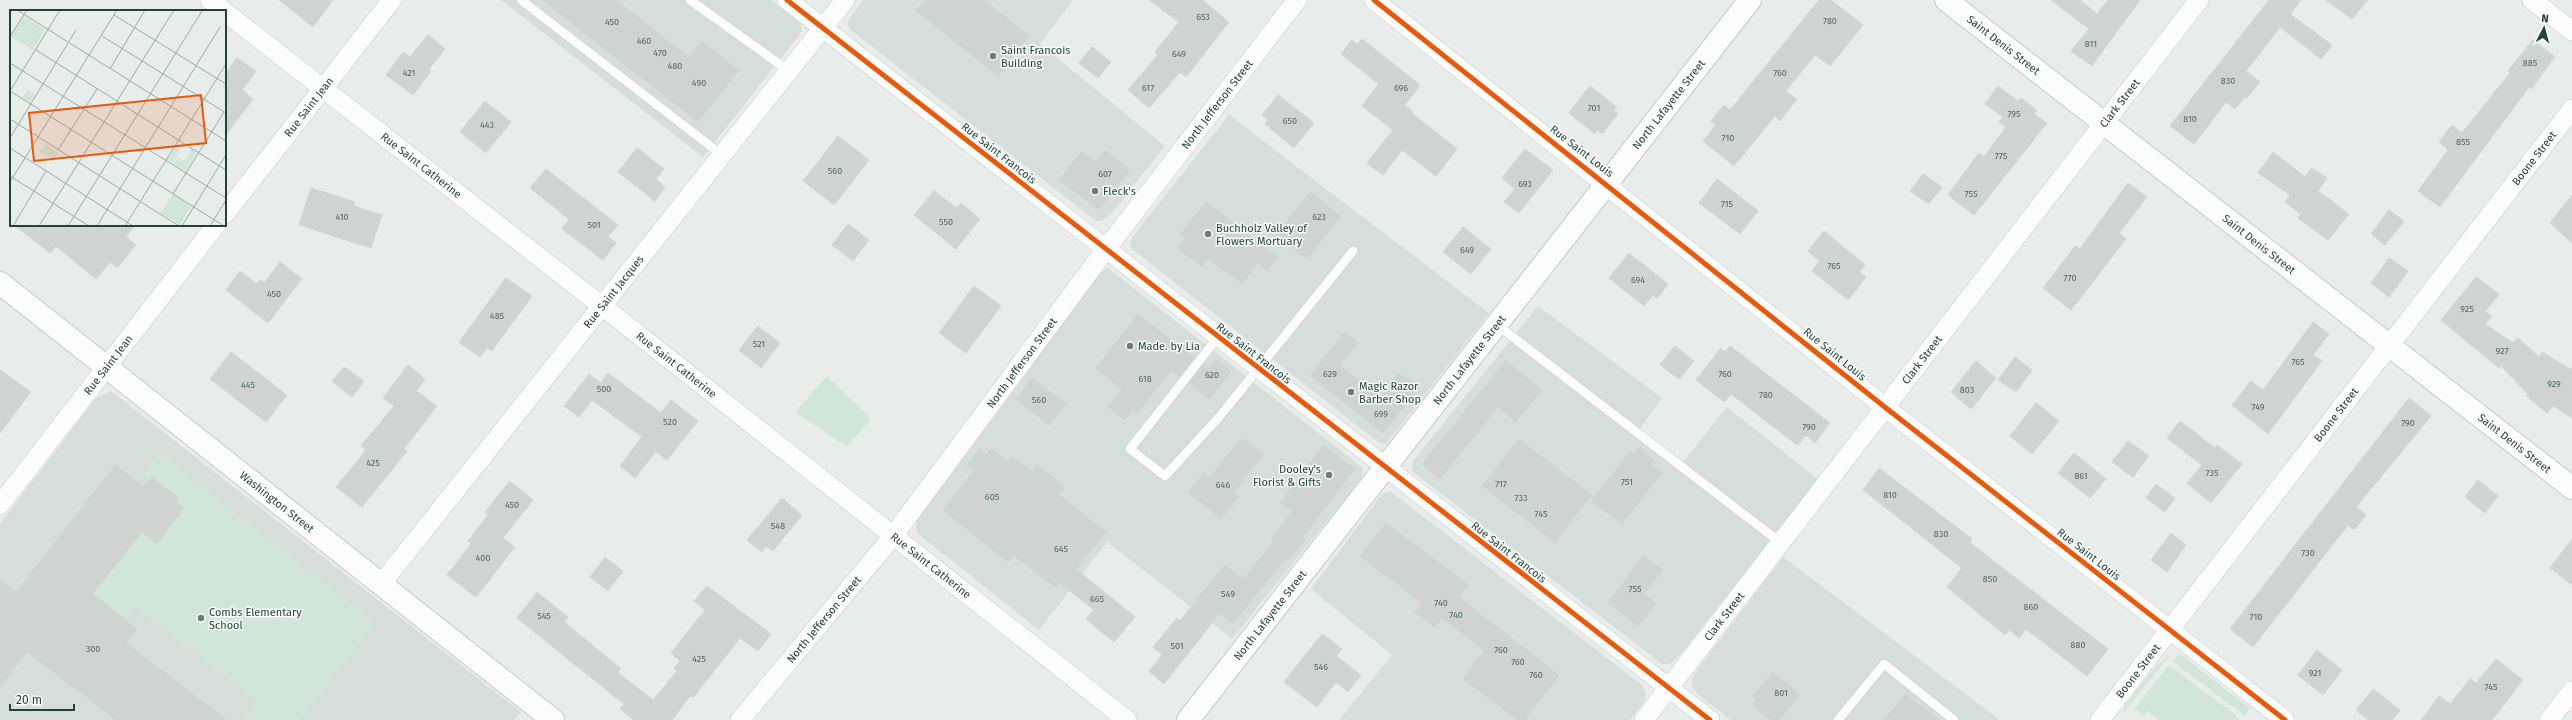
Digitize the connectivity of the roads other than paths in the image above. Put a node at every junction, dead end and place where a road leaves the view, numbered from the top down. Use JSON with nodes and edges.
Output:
{"nodes":[{"id":1,"x":210,"y":0,"type":"edge"},
{"id":2,"x":392,"y":0,"type":"edge"},
{"id":3,"x":521,"y":0,"type":"edge"},
{"id":4,"x":690,"y":0,"type":"edge"},
{"id":5,"x":787,"y":0,"type":"edge"},
{"id":6,"x":844,"y":0,"type":"edge"},
{"id":7,"x":1297,"y":0,"type":"edge"},
{"id":8,"x":1374,"y":0,"type":"edge"},
{"id":9,"x":1750,"y":0,"type":"edge"},
{"id":10,"x":1946,"y":0,"type":"edge"},
{"id":11,"x":2200,"y":0,"type":"edge"},
{"id":12,"x":2532,"y":0,"type":"edge"},
{"id":13,"x":223,"y":10,"type":"edge"},
{"id":14,"x":226,"y":13,"type":"edge"},
{"id":15,"x":824,"y":27,"type":"junction"},
{"id":16,"x":2572,"y":31,"type":"edge"},
{"id":17,"x":789,"y":71,"type":"junction"},
{"id":18,"x":323,"y":88,"type":"junction"},
{"id":19,"x":2572,"y":110,"type":"edge"},
{"id":20,"x":2103,"y":124,"type":"junction"},
{"id":21,"x":722,"y":155,"type":"junction"},
{"id":22,"x":1607,"y":184,"type":"junction"},
{"id":23,"x":226,"y":213,"type":"edge"},
{"id":24,"x":215,"y":226,"type":"edge"},
{"id":25,"x":1106,"y":249,"type":"junction"},
{"id":26,"x":1352,"y":251,"type":"dead end"},
{"id":27,"x":0,"y":284,"type":"edge"},
{"id":28,"x":602,"y":306,"type":"junction"},
{"id":29,"x":1497,"y":325,"type":"junction"},
{"id":30,"x":1218,"y":337,"type":"junction"},
{"id":31,"x":2388,"y":344,"type":"junction"},
{"id":32,"x":106,"y":367,"type":"junction"},
{"id":33,"x":1258,"y":369,"type":"junction"},
{"id":34,"x":1886,"y":408,"type":"junction"},
{"id":35,"x":1385,"y":468,"type":"junction"},
{"id":36,"x":2572,"y":488,"type":"edge"},
{"id":37,"x":0,"y":505,"type":"edge"},
{"id":38,"x":893,"y":536,"type":"junction"},
{"id":39,"x":1781,"y":543,"type":"junction"},
{"id":40,"x":382,"y":583,"type":"junction"},
{"id":41,"x":2169,"y":629,"type":"junction"},
{"id":42,"x":1668,"y":688,"type":"junction"},
{"id":43,"x":2572,"y":691,"type":"edge"},
{"id":44,"x":553,"y":720,"type":"edge"},
{"id":45,"x":740,"y":720,"type":"edge"},
{"id":46,"x":1127,"y":720,"type":"edge"},
{"id":47,"x":1188,"y":720,"type":"edge"},
{"id":48,"x":1644,"y":720,"type":"edge"},
{"id":49,"x":1710,"y":720,"type":"edge"},
{"id":50,"x":1838,"y":720,"type":"edge"},
{"id":51,"x":1954,"y":720,"type":"edge"},
{"id":52,"x":2100,"y":720,"type":"edge"},
{"id":53,"x":2285,"y":720,"type":"edge"},
{"id":54,"x":2550,"y":720,"type":"edge"}],
"edges":[{"from":1,"to":13,"type":"street","name":"Rue Saint Catherine"},
{"from":2,"to":18,"type":"street","name":"Rue Saint Jean"},
{"from":3,"to":21,"type":"lane"},
{"from":4,"to":17,"type":"lane"},
{"from":5,"to":15,"type":"street","name":"Rue Saint Francois"},
{"from":6,"to":15,"type":"street","name":"Rue Saint Jacques"},
{"from":7,"to":25,"type":"street","name":"North Jefferson Street"},
{"from":8,"to":22,"type":"street","name":"Rue Saint Louis"},
{"from":9,"to":22,"type":"street","name":"North Lafayette Street"},
{"from":10,"to":20,"type":"street","name":"Saint Denis Street"},
{"from":11,"to":20,"type":"street","name":"Clark Street"},
{"from":12,"to":16,"type":"street"},
{"from":14,"to":18,"type":"street","name":"Rue Saint Catherine"},
{"from":15,"to":17,"type":"street","name":"Rue Saint Jacques"},
{"from":15,"to":25,"type":"street","name":"Rue Saint Francois"},
{"from":17,"to":21,"type":"street","name":"Rue Saint Jacques"},
{"from":18,"to":23,"type":"street","name":"Rue Saint Jean"},
{"from":18,"to":28,"type":"street","name":"Rue Saint Catherine"},
{"from":19,"to":31,"type":"street","name":"Boone Street"},
{"from":20,"to":31,"type":"street","name":"Saint Denis Street"},
{"from":20,"to":34,"type":"street","name":"Clark Street"},
{"from":21,"to":28,"type":"street","name":"Rue Saint Jacques"},
{"from":22,"to":29,"type":"street","name":"North Lafayette Street"},
{"from":22,"to":34,"type":"street","name":"Rue Saint Louis"},
{"from":24,"to":32,"type":"street","name":"Rue Saint Jean"},
{"from":25,"to":30,"type":"street","name":"Rue Saint Francois"},
{"from":25,"to":38,"type":"street","name":"North Jefferson Street"},
{"from":26,"to":33,"type":"lane"},
{"from":27,"to":32,"type":"street","name":"Washington Street"},
{"from":28,"to":38,"type":"street","name":"Rue Saint Catherine"},
{"from":28,"to":40,"type":"street","name":"Rue Saint Jacques"},
{"from":29,"to":35,"type":"street","name":"North Lafayette Street"},
{"from":29,"to":39,"type":"lane"},
{"from":30,"to":33,"type":"street","name":"Rue Saint Francois"},
{"from":30,"to":33,"type":"lane"},
{"from":31,"to":36,"type":"street","name":"Saint Denis Street"},
{"from":31,"to":41,"type":"street","name":"Boone Street"},
{"from":32,"to":37,"type":"street","name":"Rue Saint Jean"},
{"from":32,"to":40,"type":"street","name":"Washington Street"},
{"from":33,"to":35,"type":"street","name":"Rue Saint Francois"},
{"from":34,"to":39,"type":"street","name":"Clark Street"},
{"from":34,"to":41,"type":"street","name":"Rue Saint Louis"},
{"from":35,"to":42,"type":"street","name":"Rue Saint Francois"},
{"from":35,"to":47,"type":"street","name":"North Lafayette Street"},
{"from":38,"to":45,"type":"street","name":"North Jefferson Street"},
{"from":38,"to":46,"type":"street","name":"Rue Saint Catherine"},
{"from":39,"to":42,"type":"street","name":"Clark Street"},
{"from":40,"to":44,"type":"street","name":"Washington Street"},
{"from":41,"to":52,"type":"street","name":"Boone Street"},
{"from":41,"to":53,"type":"street","name":"Rue Saint Louis"},
{"from":42,"to":48,"type":"street","name":"Clark Street"},
{"from":42,"to":49,"type":"street","name":"Rue Saint Francois"},
{"from":43,"to":54,"type":"street"},
{"from":50,"to":51,"type":"lane"}]}
